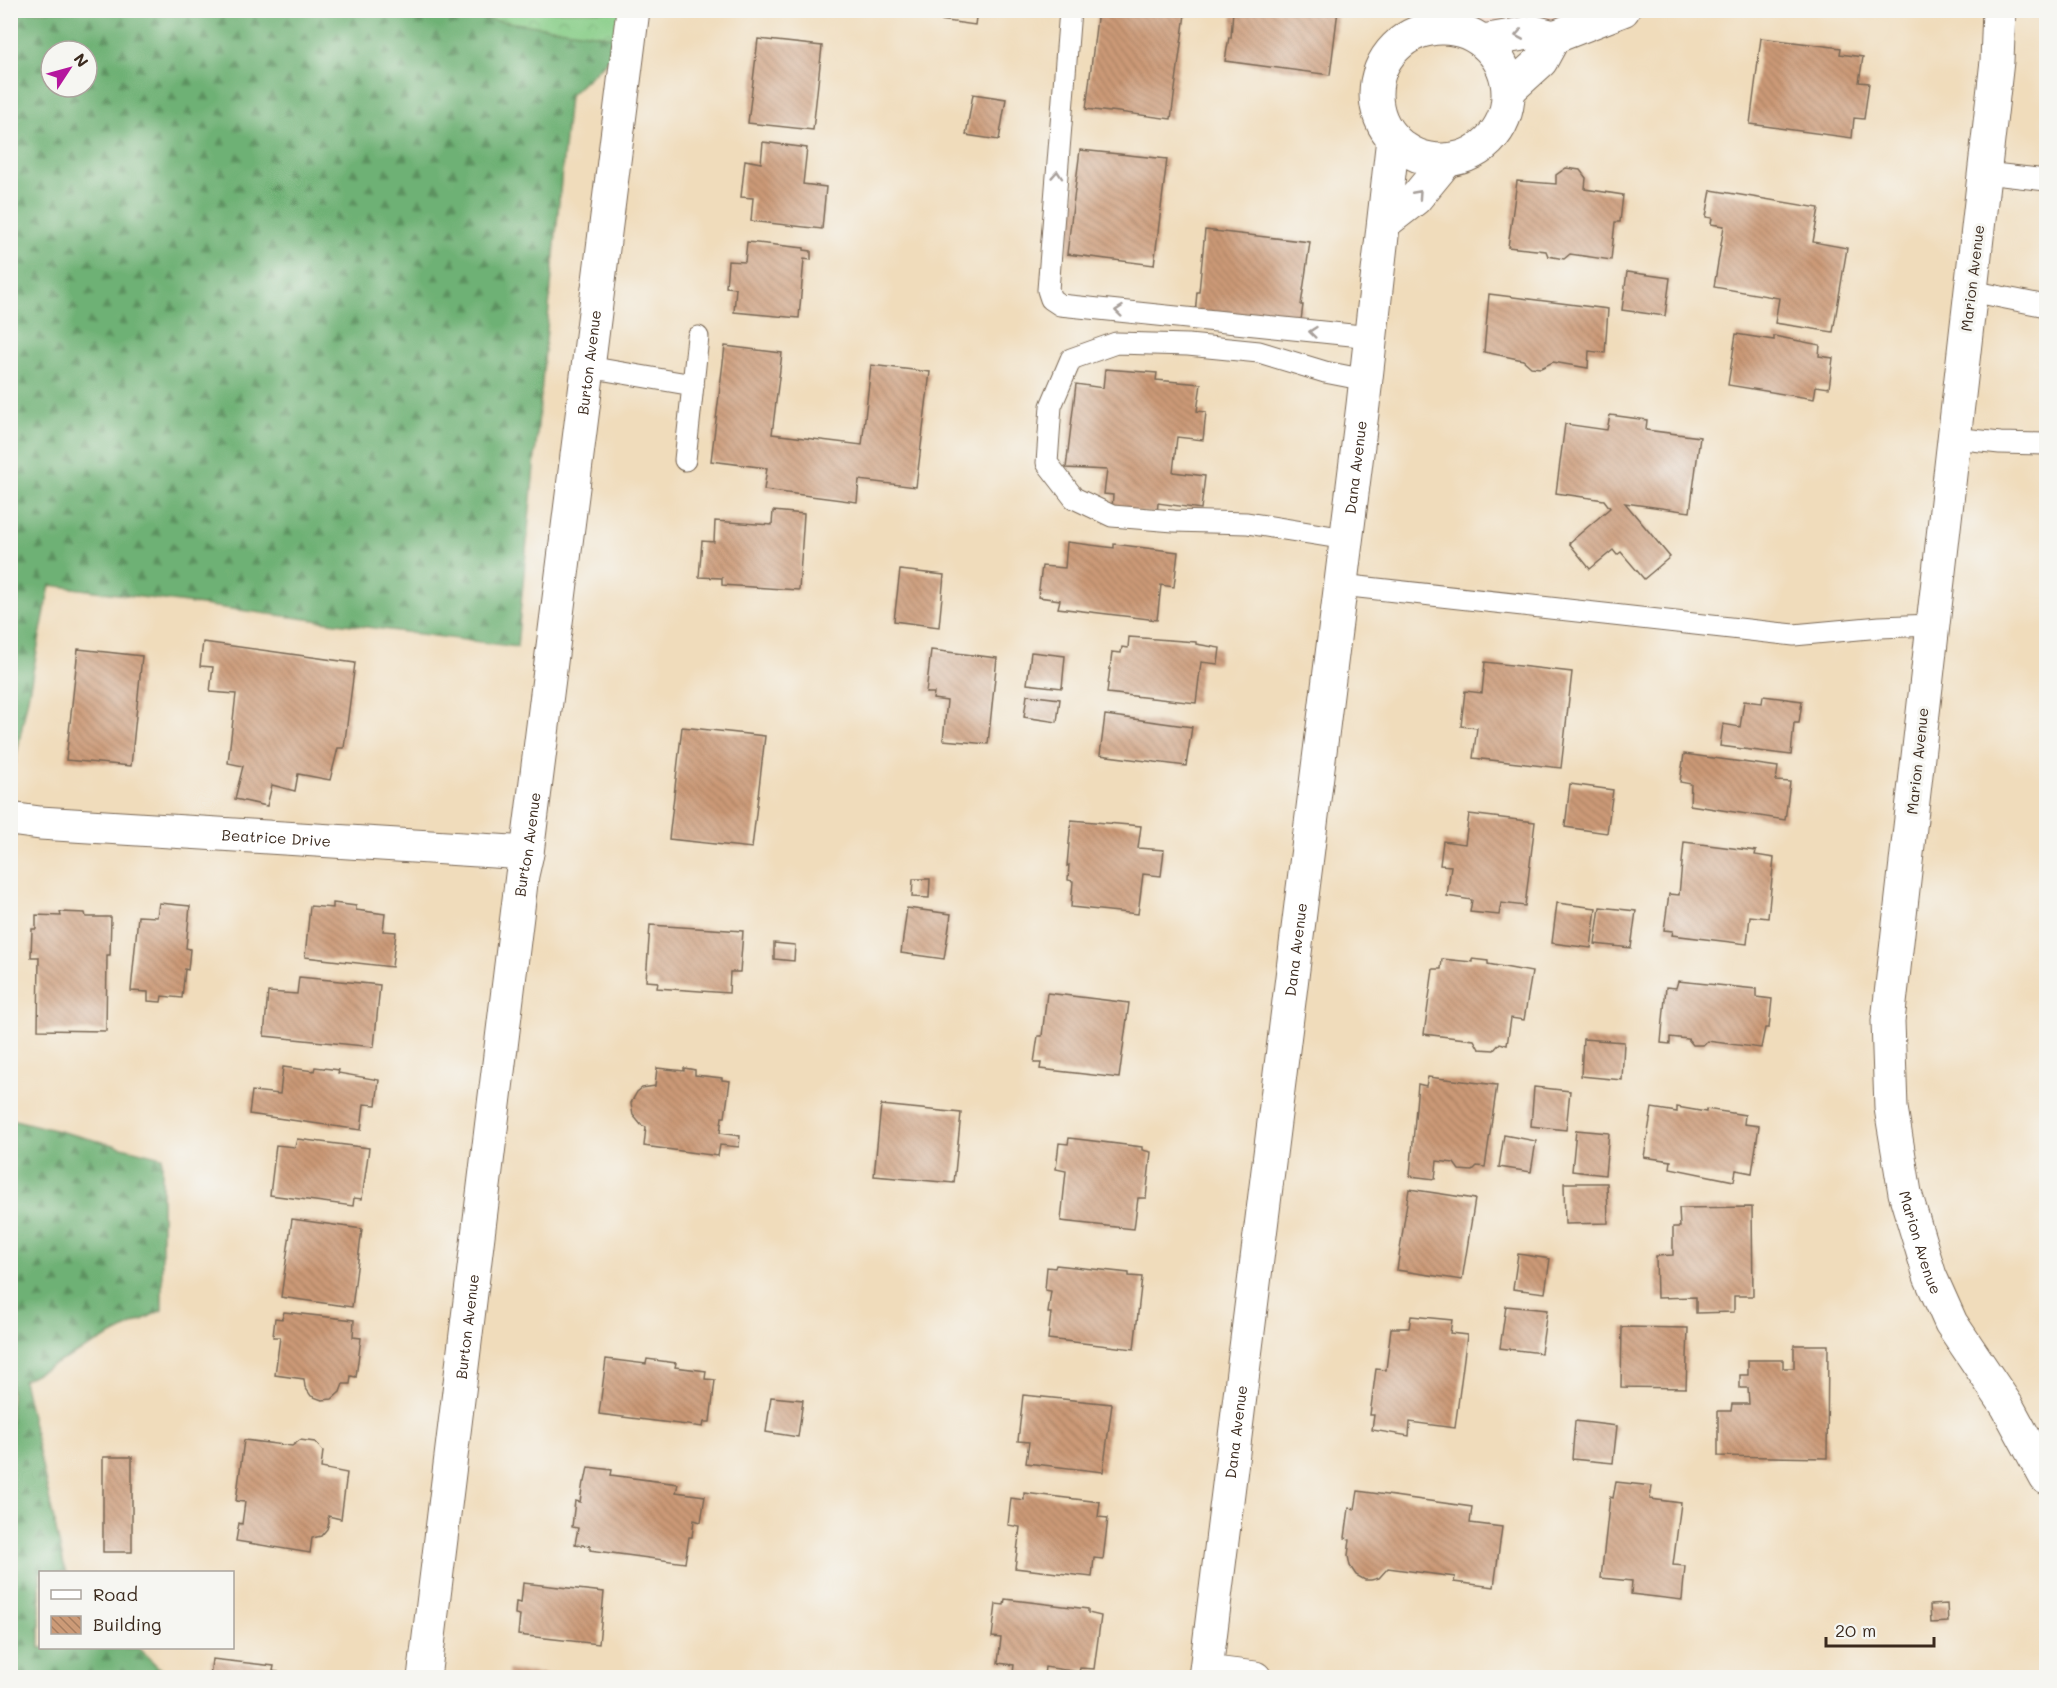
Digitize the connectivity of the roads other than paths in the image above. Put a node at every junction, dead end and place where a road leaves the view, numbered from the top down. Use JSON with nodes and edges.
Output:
{"nodes":[{"id":1,"x":633,"y":10,"type":"edge"},
{"id":2,"x":1070,"y":10,"type":"edge"},
{"id":3,"x":1623,"y":10,"type":"edge"},
{"id":4,"x":1999,"y":10,"type":"edge"},
{"id":5,"x":1401,"y":26,"type":"edge"},
{"id":6,"x":1463,"y":27,"type":"edge"},
{"id":7,"x":1554,"y":37,"type":"junction"},
{"id":8,"x":1509,"y":90,"type":"junction"},
{"id":9,"x":1393,"y":138,"type":"junction"},
{"id":10,"x":1447,"y":160,"type":"junction"},
{"id":11,"x":1985,"y":173,"type":"junction"},
{"id":12,"x":2046,"y":180,"type":"edge"},
{"id":13,"x":1384,"y":223,"type":"junction"},
{"id":14,"x":1971,"y":291,"type":"junction"},
{"id":15,"x":2046,"y":306,"type":"edge"},
{"id":16,"x":698,"y":337,"type":"dead end"},
{"id":17,"x":1371,"y":337,"type":"junction"},
{"id":18,"x":588,"y":367,"type":"junction"},
{"id":19,"x":1366,"y":380,"type":"junction"},
{"id":20,"x":693,"y":385,"type":"junction"},
{"id":21,"x":1954,"y":438,"type":"junction"},
{"id":22,"x":2046,"y":444,"type":"edge"},
{"id":23,"x":684,"y":460,"type":"dead end"},
{"id":24,"x":1346,"y":539,"type":"junction"},
{"id":25,"x":1341,"y":585,"type":"junction"},
{"id":26,"x":1933,"y":625,"type":"junction"},
{"id":27,"x":16,"y":824,"type":"edge"},
{"id":28,"x":527,"y":853,"type":"junction"},
{"id":29,"x":2046,"y":1478,"type":"edge"},
{"id":30,"x":1206,"y":1675,"type":"edge"},
{"id":31,"x":424,"y":1677,"type":"edge"},
{"id":32,"x":1255,"y":1677,"type":"edge"}],
"edges":[{"from":1,"to":18,"type":"street","name":"Burton Avenue"},
{"from":17,"to":2,"type":"lane","one_way":true},
{"from":3,"to":7,"type":"street"},
{"from":4,"to":11,"type":"street","name":"Marion Avenue"},
{"from":5,"to":6,"type":"street"},
{"from":5,"to":9,"type":"street"},
{"from":7,"to":6,"type":"street","one_way":true},
{"from":6,"to":8,"type":"street"},
{"from":7,"to":8,"type":"street"},
{"from":8,"to":10,"type":"street"},
{"from":9,"to":10,"type":"street"},
{"from":9,"to":13,"type":"street","name":"Dana Avenue"},
{"from":13,"to":10,"type":"street","one_way":true},
{"from":11,"to":12,"type":"lane"},
{"from":11,"to":14,"type":"street","name":"Marion Avenue"},
{"from":13,"to":17,"type":"street","name":"Dana Avenue"},
{"from":14,"to":15,"type":"lane"},
{"from":14,"to":21,"type":"street","name":"Marion Avenue"},
{"from":16,"to":20,"type":"lane"},
{"from":17,"to":19,"type":"street","name":"Dana Avenue"},
{"from":18,"to":20,"type":"lane"},
{"from":18,"to":28,"type":"street","name":"Burton Avenue"},
{"from":19,"to":24,"type":"street","name":"Dana Avenue"},
{"from":19,"to":24,"type":"lane"},
{"from":20,"to":23,"type":"lane"},
{"from":21,"to":22,"type":"lane"},
{"from":21,"to":26,"type":"street","name":"Marion Avenue"},
{"from":24,"to":25,"type":"street","name":"Dana Avenue"},
{"from":25,"to":26,"type":"lane"},
{"from":25,"to":30,"type":"street","name":"Dana Avenue"},
{"from":26,"to":29,"type":"street","name":"Marion Avenue"},
{"from":27,"to":28,"type":"street","name":"Beatrice Drive"},
{"from":28,"to":31,"type":"street","name":"Burton Avenue"},
{"from":30,"to":32,"type":"street"}]}
